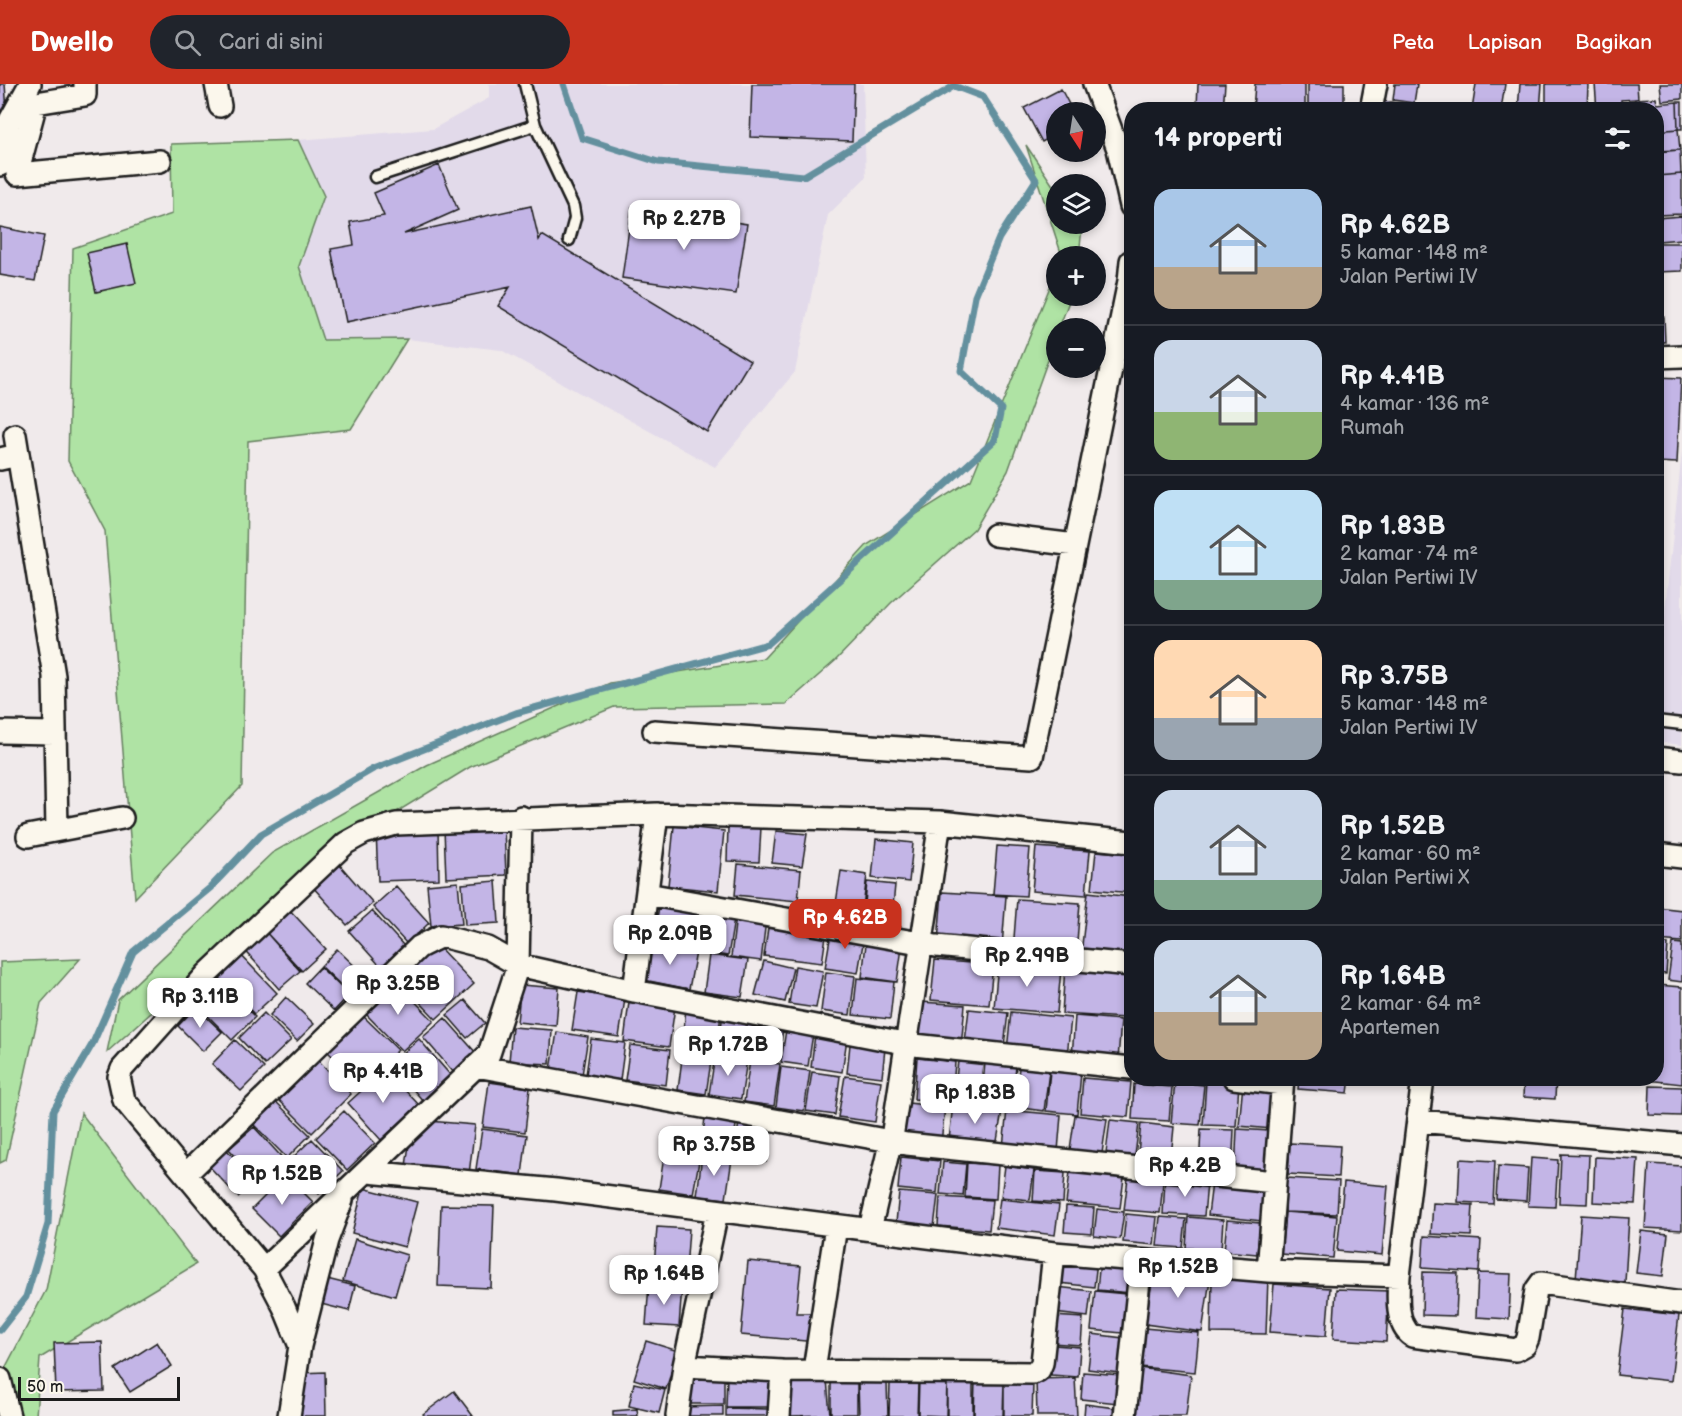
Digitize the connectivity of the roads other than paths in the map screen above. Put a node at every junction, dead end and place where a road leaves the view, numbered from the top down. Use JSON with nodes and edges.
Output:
{"nodes":[{"id":1,"x":30,"y":84,"type":"edge"},
{"id":2,"x":85,"y":84,"type":"edge"},
{"id":3,"x":216,"y":84,"type":"edge"},
{"id":4,"x":525,"y":84,"type":"edge"},
{"id":5,"x":1094,"y":84,"type":"edge"},
{"id":6,"x":1376,"y":84,"type":"edge"},
{"id":7,"x":1373,"y":102,"type":"edge"},
{"id":8,"x":220,"y":106,"type":"dead end"},
{"id":9,"x":535,"y":125,"type":"junction"},
{"id":10,"x":160,"y":161,"type":"dead end"},
{"id":11,"x":0,"y":165,"type":"edge"},
{"id":12,"x":1124,"y":175,"type":"edge"},
{"id":13,"x":375,"y":177,"type":"dead end"},
{"id":14,"x":569,"y":240,"type":"dead end"},
{"id":15,"x":1124,"y":296,"type":"edge"},
{"id":16,"x":1682,"y":356,"type":"edge"},
{"id":17,"x":1664,"y":357,"type":"edge"},
{"id":18,"x":10,"y":447,"type":"edge"},
{"id":19,"x":995,"y":535,"type":"dead end"},
{"id":20,"x":1075,"y":545,"type":"junction"},
{"id":21,"x":1664,"y":722,"type":"edge"},
{"id":22,"x":1682,"y":724,"type":"edge"},
{"id":23,"x":654,"y":730,"type":"dead end"},
{"id":24,"x":0,"y":732,"type":"edge"},
{"id":25,"x":54,"y":733,"type":"junction"},
{"id":26,"x":1664,"y":759,"type":"edge"},
{"id":27,"x":1682,"y":761,"type":"edge"},
{"id":28,"x":657,"y":814,"type":"junction"},
{"id":29,"x":521,"y":817,"type":"junction"},
{"id":30,"x":122,"y":818,"type":"dead end"},
{"id":31,"x":940,"y":822,"type":"junction"},
{"id":32,"x":57,"y":830,"type":"junction"},
{"id":33,"x":28,"y":836,"type":"dead end"},
{"id":34,"x":1124,"y":841,"type":"edge"},
{"id":35,"x":1664,"y":855,"type":"edge"},
{"id":36,"x":1682,"y":857,"type":"edge"},
{"id":37,"x":647,"y":894,"type":"junction"},
{"id":38,"x":922,"y":942,"type":"junction"},
{"id":39,"x":1124,"y":963,"type":"edge"},
{"id":40,"x":518,"y":964,"type":"junction"},
{"id":41,"x":634,"y":991,"type":"junction"},
{"id":42,"x":906,"y":1043,"type":"junction"},
{"id":43,"x":477,"y":1066,"type":"junction"},
{"id":44,"x":1124,"y":1067,"type":"edge"},
{"id":45,"x":1283,"y":1086,"type":"edge"},
{"id":46,"x":1422,"y":1086,"type":"edge"},
{"id":47,"x":1419,"y":1122,"type":"junction"},
{"id":48,"x":891,"y":1140,"type":"junction"},
{"id":49,"x":1682,"y":1145,"type":"edge"},
{"id":50,"x":368,"y":1172,"type":"junction"},
{"id":51,"x":187,"y":1173,"type":"junction"},
{"id":52,"x":1274,"y":1182,"type":"junction"},
{"id":53,"x":346,"y":1191,"type":"junction"},
{"id":54,"x":717,"y":1212,"type":"junction"},
{"id":55,"x":836,"y":1226,"type":"junction"},
{"id":56,"x":870,"y":1229,"type":"junction"},
{"id":57,"x":1054,"y":1253,"type":"junction"},
{"id":58,"x":1141,"y":1261,"type":"junction"},
{"id":59,"x":264,"y":1269,"type":"junction"},
{"id":60,"x":1268,"y":1271,"type":"junction"},
{"id":61,"x":1399,"y":1276,"type":"junction"},
{"id":62,"x":1682,"y":1303,"type":"edge"},
{"id":63,"x":300,"y":1346,"type":"junction"},
{"id":64,"x":684,"y":1366,"type":"junction"},
{"id":65,"x":814,"y":1370,"type":"junction"},
{"id":66,"x":782,"y":1371,"type":"junction"},
{"id":67,"x":0,"y":1379,"type":"edge"},
{"id":68,"x":9,"y":1416,"type":"edge"},
{"id":69,"x":289,"y":1416,"type":"edge"},
{"id":70,"x":677,"y":1416,"type":"edge"},
{"id":71,"x":779,"y":1416,"type":"edge"},
{"id":72,"x":1125,"y":1416,"type":"edge"}],
"edges":[{"from":1,"to":11,"type":"street"},
{"from":2,"to":10,"type":"street"},
{"from":3,"to":8,"type":"street"},
{"from":4,"to":9,"type":"lane"},
{"from":5,"to":12,"type":"street"},
{"from":6,"to":7,"type":"street"},
{"from":9,"to":13,"type":"lane"},
{"from":9,"to":14,"type":"lane"},
{"from":15,"to":20,"type":"street"},
{"from":16,"to":17,"type":"street"},
{"from":18,"to":25,"type":"street"},
{"from":19,"to":20,"type":"street"},
{"from":20,"to":23,"type":"street"},
{"from":21,"to":22,"type":"lane"},
{"from":24,"to":25,"type":"street"},
{"from":25,"to":32,"type":"street"},
{"from":26,"to":27,"type":"street"},
{"from":28,"to":29,"type":"street"},
{"from":28,"to":31,"type":"street"},
{"from":28,"to":37,"type":"street"},
{"from":29,"to":40,"type":"street"},
{"from":29,"to":51,"type":"street"},
{"from":30,"to":32,"type":"street"},
{"from":31,"to":34,"type":"street"},
{"from":31,"to":38,"type":"street"},
{"from":32,"to":33,"type":"street"},
{"from":35,"to":36,"type":"street"},
{"from":37,"to":38,"type":"street"},
{"from":37,"to":41,"type":"street"},
{"from":38,"to":39,"type":"street"},
{"from":38,"to":42,"type":"street"},
{"from":40,"to":41,"type":"street"},
{"from":40,"to":43,"type":"street"},
{"from":40,"to":51,"type":"street"},
{"from":41,"to":42,"type":"street"},
{"from":42,"to":44,"type":"street"},
{"from":42,"to":48,"type":"street"},
{"from":43,"to":48,"type":"street"},
{"from":43,"to":50,"type":"street"},
{"from":45,"to":52,"type":"street"},
{"from":46,"to":47,"type":"street"},
{"from":47,"to":49,"type":"street"},
{"from":47,"to":61,"type":"street"},
{"from":48,"to":52,"type":"street"},
{"from":48,"to":56,"type":"street"},
{"from":50,"to":53,"type":"street"},
{"from":50,"to":54,"type":"street"},
{"from":51,"to":59,"type":"street"},
{"from":52,"to":60,"type":"street"},
{"from":53,"to":59,"type":"street"},
{"from":53,"to":63,"type":"street"},
{"from":54,"to":55,"type":"street"},
{"from":54,"to":64,"type":"street"},
{"from":55,"to":56,"type":"street"},
{"from":55,"to":65,"type":"street"},
{"from":56,"to":57,"type":"street"},
{"from":57,"to":58,"type":"street"},
{"from":57,"to":65,"type":"street"},
{"from":58,"to":60,"type":"street"},
{"from":58,"to":72,"type":"street"},
{"from":59,"to":63,"type":"street"},
{"from":60,"to":61,"type":"street"},
{"from":61,"to":62,"type":"street"},
{"from":63,"to":69,"type":"street"},
{"from":64,"to":66,"type":"street"},
{"from":64,"to":70,"type":"street"},
{"from":65,"to":66,"type":"street"},
{"from":66,"to":71,"type":"street"},
{"from":67,"to":68,"type":"street"}]}
